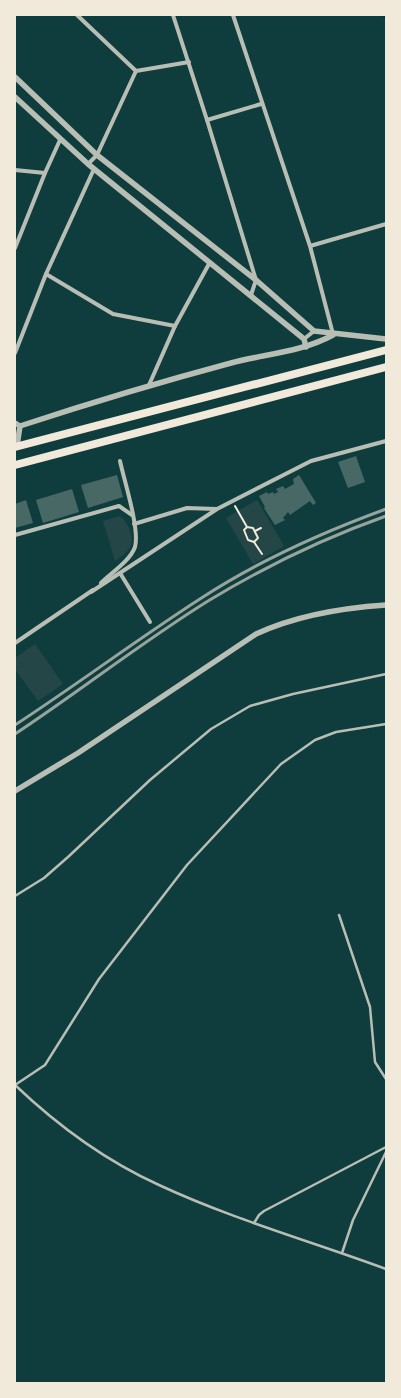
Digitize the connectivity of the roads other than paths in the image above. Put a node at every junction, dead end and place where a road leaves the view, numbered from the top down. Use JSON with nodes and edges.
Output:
{"nodes":[{"id":1,"x":77,"y":15,"type":"edge"},
{"id":2,"x":173,"y":15,"type":"edge"},
{"id":3,"x":233,"y":15,"type":"edge"},
{"id":4,"x":189,"y":62,"type":"junction"},
{"id":5,"x":136,"y":71,"type":"junction"},
{"id":6,"x":15,"y":77,"type":"edge"},
{"id":7,"x":15,"y":97,"type":"edge"},
{"id":8,"x":262,"y":104,"type":"junction"},
{"id":9,"x":208,"y":120,"type":"junction"},
{"id":10,"x":60,"y":140,"type":"junction"},
{"id":11,"x":96,"y":156,"type":"junction"},
{"id":12,"x":88,"y":164,"type":"junction"},
{"id":13,"x":94,"y":169,"type":"junction"},
{"id":14,"x":15,"y":170,"type":"edge"},
{"id":15,"x":44,"y":173,"type":"junction"},
{"id":16,"x":386,"y":224,"type":"edge"},
{"id":17,"x":310,"y":246,"type":"junction"},
{"id":18,"x":15,"y":248,"type":"edge"},
{"id":19,"x":210,"y":262,"type":"junction"},
{"id":20,"x":46,"y":274,"type":"junction"},
{"id":21,"x":256,"y":280,"type":"junction"},
{"id":22,"x":251,"y":295,"type":"junction"},
{"id":23,"x":175,"y":326,"type":"junction"},
{"id":24,"x":314,"y":331,"type":"junction"},
{"id":25,"x":334,"y":334,"type":"junction"},
{"id":26,"x":304,"y":339,"type":"junction"},
{"id":27,"x":386,"y":339,"type":"edge"},
{"id":28,"x":306,"y":347,"type":"junction"},
{"id":29,"x":386,"y":350,"type":"edge"},
{"id":30,"x":15,"y":353,"type":"edge"},
{"id":31,"x":386,"y":367,"type":"edge"},
{"id":32,"x":149,"y":385,"type":"junction"},
{"id":33,"x":18,"y":425,"type":"edge"},
{"id":34,"x":386,"y":441,"type":"edge"},
{"id":35,"x":16,"y":446,"type":"edge"},
{"id":36,"x":120,"y":461,"type":"dead end"},
{"id":37,"x":15,"y":465,"type":"edge"},
{"id":38,"x":217,"y":509,"type":"junction"},
{"id":39,"x":132,"y":515,"type":"junction"},
{"id":40,"x":134,"y":524,"type":"junction"},
{"id":41,"x":15,"y":535,"type":"edge"},
{"id":42,"x":120,"y":573,"type":"junction"},
{"id":43,"x":91,"y":592,"type":"junction"},
{"id":44,"x":386,"y":605,"type":"edge"},
{"id":45,"x":150,"y":622,"type":"dead end"},
{"id":46,"x":15,"y":643,"type":"edge"},
{"id":47,"x":386,"y":674,"type":"edge"},
{"id":48,"x":386,"y":724,"type":"edge"},
{"id":49,"x":15,"y":791,"type":"edge"},
{"id":50,"x":15,"y":896,"type":"edge"},
{"id":51,"x":339,"y":915,"type":"dead end"},
{"id":52,"x":386,"y":1079,"type":"edge"},
{"id":53,"x":15,"y":1085,"type":"edge"},
{"id":54,"x":386,"y":1147,"type":"edge"},
{"id":55,"x":386,"y":1152,"type":"edge"},
{"id":56,"x":254,"y":1223,"type":"junction"},
{"id":57,"x":342,"y":1253,"type":"junction"},
{"id":58,"x":386,"y":1269,"type":"edge"}],
"edges":[{"from":1,"to":5,"type":"street"},
{"from":2,"to":4,"type":"street"},
{"from":3,"to":8,"type":"street"},
{"from":4,"to":5,"type":"street"},
{"from":4,"to":9,"type":"street"},
{"from":5,"to":11,"type":"street"},
{"from":6,"to":11,"type":"street"},
{"from":7,"to":10,"type":"street"},
{"from":8,"to":9,"type":"street"},
{"from":8,"to":17,"type":"street"},
{"from":9,"to":21,"type":"street"},
{"from":10,"to":12,"type":"street"},
{"from":10,"to":15,"type":"street"},
{"from":11,"to":12,"type":"street"},
{"from":11,"to":21,"type":"street"},
{"from":12,"to":13,"type":"street"},
{"from":13,"to":19,"type":"street"},
{"from":13,"to":20,"type":"street"},
{"from":14,"to":15,"type":"street"},
{"from":15,"to":18,"type":"street"},
{"from":16,"to":17,"type":"street"},
{"from":17,"to":25,"type":"street"},
{"from":19,"to":22,"type":"street"},
{"from":19,"to":23,"type":"street"},
{"from":20,"to":23,"type":"street"},
{"from":20,"to":30,"type":"street"},
{"from":21,"to":22,"type":"street"},
{"from":21,"to":24,"type":"street"},
{"from":22,"to":26,"type":"street"},
{"from":23,"to":32,"type":"street"},
{"from":24,"to":25,"type":"street"},
{"from":24,"to":26,"type":"street"},
{"from":25,"to":27,"type":"street"},
{"from":25,"to":28,"type":"street"},
{"from":26,"to":28,"type":"street"},
{"from":28,"to":32,"type":"street"},
{"from":29,"to":35,"type":"highway"},
{"from":31,"to":37,"type":"highway"},
{"from":32,"to":33,"type":"street"},
{"from":33,"to":35,"type":"street"},
{"from":34,"to":38,"type":"street"},
{"from":36,"to":39,"type":"street"},
{"from":38,"to":40,"type":"street"},
{"from":38,"to":42,"type":"street"},
{"from":39,"to":40,"type":"street"},
{"from":39,"to":41,"type":"street"},
{"from":40,"to":43,"type":"street"},
{"from":42,"to":43,"type":"street"},
{"from":42,"to":45,"type":"street"},
{"from":43,"to":46,"type":"street"},
{"from":44,"to":49,"type":"street"},
{"from":47,"to":50,"type":"lane"},
{"from":48,"to":53,"type":"lane"},
{"from":51,"to":52,"type":"lane"},
{"from":53,"to":56,"type":"lane"},
{"from":54,"to":56,"type":"lane"},
{"from":55,"to":57,"type":"lane"},
{"from":56,"to":57,"type":"lane"},
{"from":57,"to":58,"type":"lane"}]}
